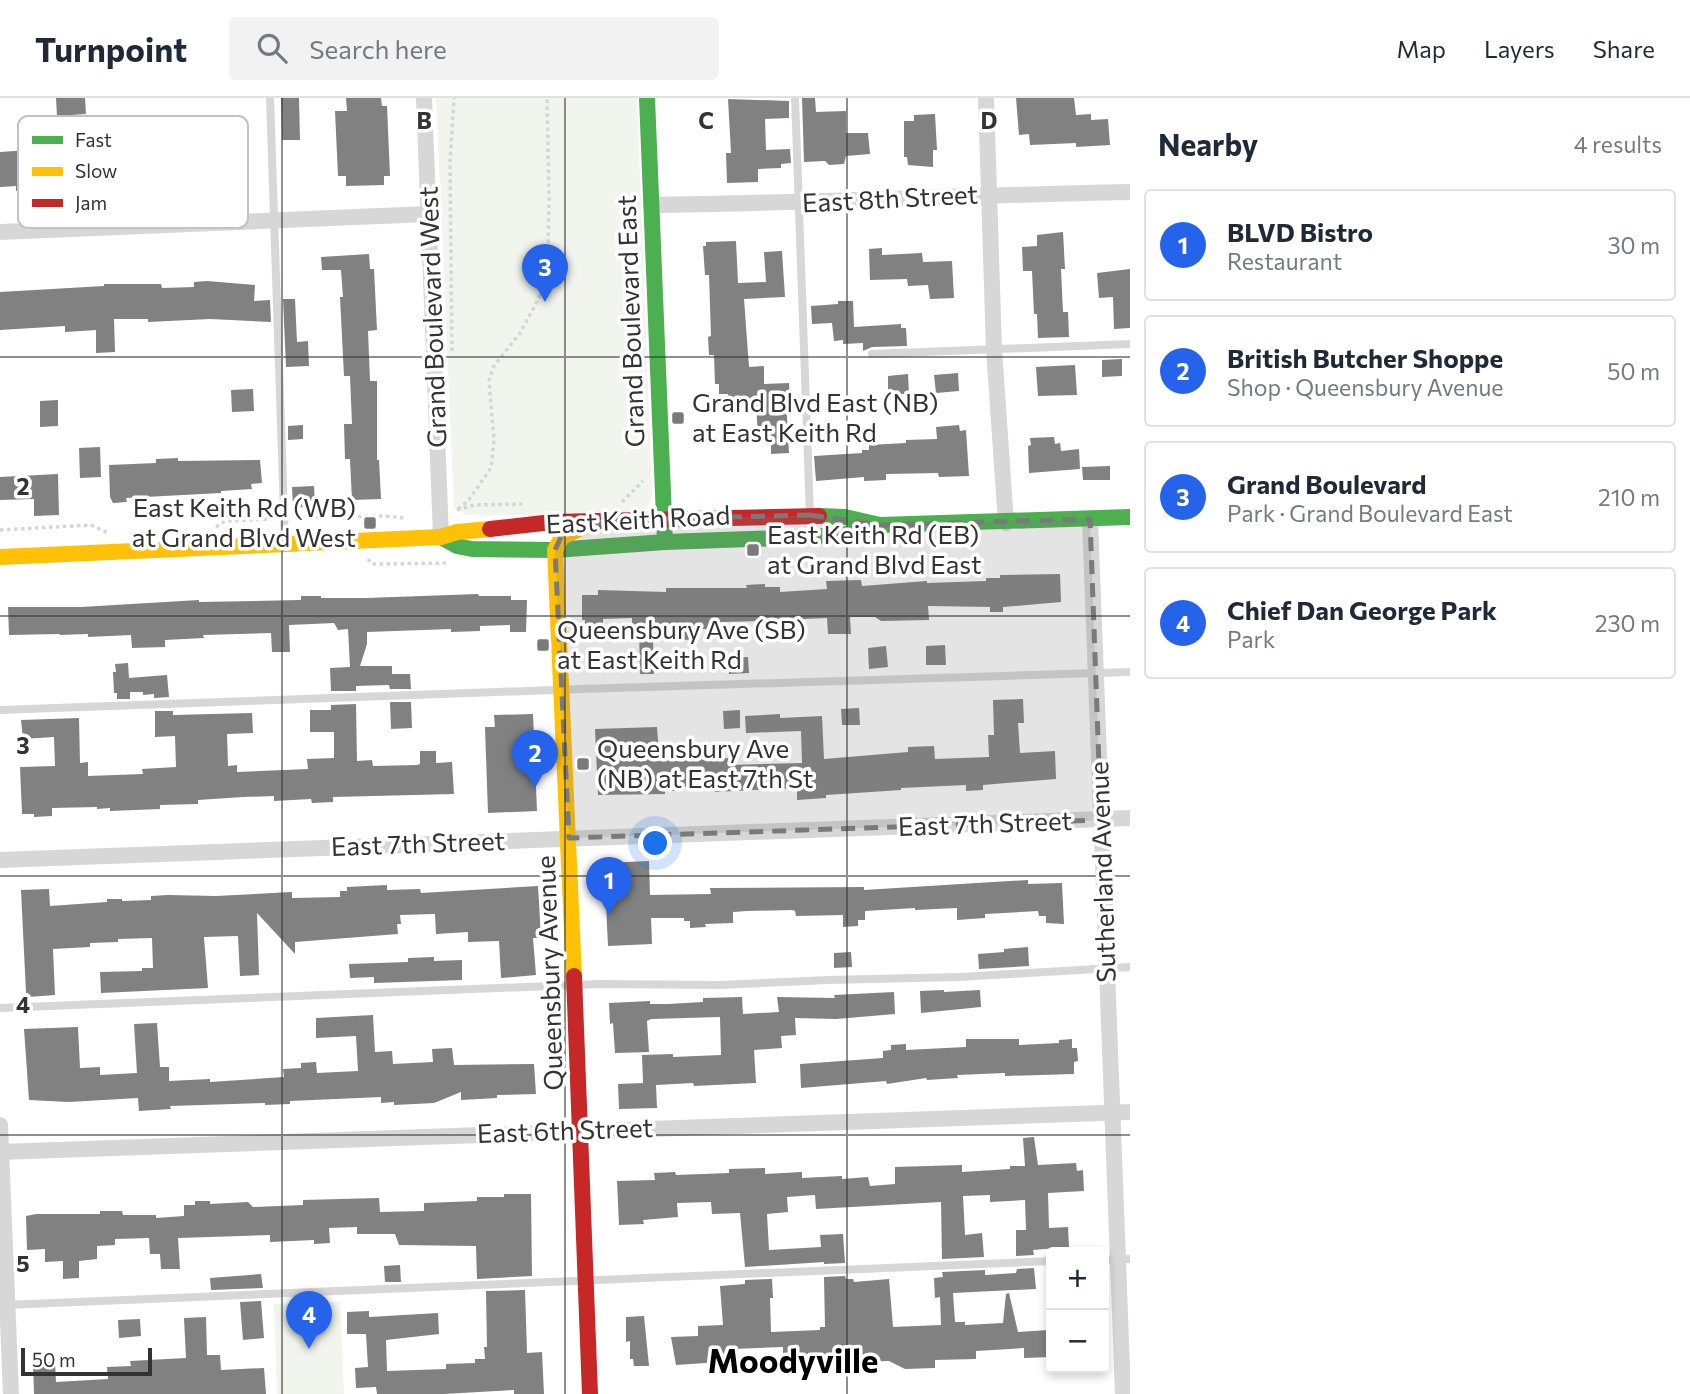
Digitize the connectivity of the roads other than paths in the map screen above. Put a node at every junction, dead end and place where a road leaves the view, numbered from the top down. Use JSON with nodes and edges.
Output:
{"nodes":[{"id":1,"x":270,"y":98,"type":"edge"},
{"id":2,"x":424,"y":98,"type":"edge"},
{"id":3,"x":647,"y":98,"type":"edge"},
{"id":4,"x":795,"y":98,"type":"edge"},
{"id":5,"x":986,"y":98,"type":"edge"},
{"id":6,"x":1130,"y":192,"type":"edge"},
{"id":7,"x":990,"y":195,"type":"junction"},
{"id":8,"x":799,"y":204,"type":"junction"},
{"id":9,"x":650,"y":205,"type":"junction"},
{"id":10,"x":428,"y":214,"type":"junction"},
{"id":11,"x":273,"y":221,"type":"junction"},
{"id":12,"x":248,"y":222,"type":"edge"},
{"id":13,"x":99,"y":228,"type":"edge"},
{"id":14,"x":0,"y":232,"type":"edge"},
{"id":15,"x":1130,"y":344,"type":"edge"},
{"id":16,"x":994,"y":349,"type":"junction"},
{"id":17,"x":872,"y":354,"type":"dead end"},
{"id":18,"x":810,"y":515,"type":"junction"},
{"id":19,"x":1130,"y":517,"type":"edge"},
{"id":20,"x":664,"y":519,"type":"junction"},
{"id":21,"x":1090,"y":519,"type":"junction"},
{"id":22,"x":607,"y":520,"type":"junction"},
{"id":23,"x":1006,"y":523,"type":"junction"},
{"id":24,"x":880,"y":525,"type":"junction"},
{"id":25,"x":514,"y":526,"type":"junction"},
{"id":26,"x":441,"y":537,"type":"junction"},
{"id":27,"x":664,"y":542,"type":"junction"},
{"id":28,"x":286,"y":546,"type":"junction"},
{"id":29,"x":555,"y":550,"type":"junction"},
{"id":30,"x":0,"y":557,"type":"edge"},
{"id":31,"x":1130,"y":672,"type":"edge"},
{"id":32,"x":1096,"y":673,"type":"junction"},
{"id":33,"x":563,"y":690,"type":"junction"},
{"id":34,"x":0,"y":710,"type":"edge"},
{"id":35,"x":1130,"y":818,"type":"edge"},
{"id":36,"x":1101,"y":820,"type":"junction"},
{"id":37,"x":569,"y":838,"type":"junction"},
{"id":38,"x":0,"y":860,"type":"edge"},
{"id":39,"x":1130,"y":967,"type":"edge"},
{"id":40,"x":1107,"y":968,"type":"junction"},
{"id":41,"x":575,"y":986,"type":"junction"},
{"id":42,"x":0,"y":1008,"type":"edge"},
{"id":43,"x":1130,"y":1112,"type":"edge"},
{"id":44,"x":1112,"y":1113,"type":"junction"},
{"id":45,"x":0,"y":1125,"type":"edge"},
{"id":46,"x":581,"y":1130,"type":"junction"},
{"id":47,"x":1,"y":1152,"type":"edge"},
{"id":48,"x":1117,"y":1260,"type":"edge"},
{"id":49,"x":1046,"y":1261,"type":"edge"},
{"id":50,"x":586,"y":1282,"type":"junction"},
{"id":51,"x":4,"y":1305,"type":"edge"},
{"id":52,"x":10,"y":1394,"type":"edge"},
{"id":53,"x":590,"y":1394,"type":"edge"},
{"id":54,"x":1123,"y":1394,"type":"edge"}],
"edges":[{"from":1,"to":11,"type":"lane"},
{"from":2,"to":10,"type":"street","name":"Grand Boulevard West"},
{"from":3,"to":9,"type":"street","name":"Grand Boulevard East"},
{"from":4,"to":8,"type":"lane"},
{"from":5,"to":7,"type":"street"},
{"from":6,"to":7,"type":"street","name":"East 8th Street"},
{"from":7,"to":8,"type":"street","name":"East 8th Street"},
{"from":7,"to":16,"type":"street"},
{"from":8,"to":9,"type":"street","name":"East 8th Street"},
{"from":8,"to":18,"type":"lane"},
{"from":9,"to":20,"type":"street","name":"Grand Boulevard East"},
{"from":10,"to":11,"type":"street"},
{"from":10,"to":26,"type":"street","name":"Grand Boulevard West"},
{"from":11,"to":12,"type":"street"},
{"from":11,"to":28,"type":"lane"},
{"from":13,"to":14,"type":"street"},
{"from":15,"to":16,"type":"lane"},
{"from":16,"to":17,"type":"lane"},
{"from":16,"to":23,"type":"street"},
{"from":18,"to":20,"type":"street","name":"East Keith Road"},
{"from":18,"to":24,"type":"street","name":"East Keith Road"},
{"from":19,"to":21,"type":"street","name":"East Keith Road"},
{"from":20,"to":22,"type":"street","name":"East Keith Road"},
{"from":20,"to":27,"type":"street","name":"Grand Boulevard East"},
{"from":21,"to":23,"type":"street","name":"East Keith Road"},
{"from":21,"to":32,"type":"street","name":"Sutherland Avenue"},
{"from":22,"to":25,"type":"street","name":"East Keith Road"},
{"from":22,"to":29,"type":"street"},
{"from":23,"to":24,"type":"street","name":"East Keith Road"},
{"from":24,"to":27,"type":"street","name":"East Keith Road"},
{"from":25,"to":26,"type":"street","name":"East Keith Road"},
{"from":25,"to":29,"type":"street"},
{"from":26,"to":28,"type":"street","name":"East Keith Road"},
{"from":26,"to":29,"type":"street","name":"East Keith Road"},
{"from":27,"to":29,"type":"street","name":"East Keith Road"},
{"from":28,"to":30,"type":"street","name":"East Keith Road"},
{"from":29,"to":33,"type":"street","name":"Queensbury Avenue"},
{"from":31,"to":32,"type":"lane"},
{"from":32,"to":33,"type":"lane"},
{"from":32,"to":36,"type":"street","name":"Sutherland Avenue"},
{"from":33,"to":34,"type":"lane"},
{"from":33,"to":37,"type":"street","name":"Queensbury Avenue"},
{"from":35,"to":36,"type":"street","name":"East 7th Street"},
{"from":36,"to":37,"type":"street","name":"East 7th Street"},
{"from":36,"to":40,"type":"street","name":"Sutherland Avenue"},
{"from":37,"to":38,"type":"street","name":"East 7th Street"},
{"from":37,"to":41,"type":"street","name":"Queensbury Avenue"},
{"from":39,"to":40,"type":"lane"},
{"from":40,"to":41,"type":"lane"},
{"from":40,"to":44,"type":"street","name":"Sutherland Avenue"},
{"from":41,"to":42,"type":"lane"},
{"from":41,"to":46,"type":"street","name":"Queensbury Avenue"},
{"from":43,"to":44,"type":"street","name":"East 6th Street"},
{"from":44,"to":46,"type":"street","name":"East 6th Street"},
{"from":44,"to":48,"type":"street","name":"Sutherland Avenue"},
{"from":45,"to":47,"type":"street"},
{"from":46,"to":47,"type":"street","name":"East 6th Street"},
{"from":46,"to":50,"type":"street","name":"Queensbury Avenue"},
{"from":47,"to":51,"type":"street"},
{"from":48,"to":54,"type":"street","name":"Sutherland Avenue"},
{"from":49,"to":50,"type":"lane"},
{"from":50,"to":51,"type":"lane"},
{"from":50,"to":53,"type":"street","name":"Queensbury Avenue"},
{"from":51,"to":52,"type":"street"}]}
